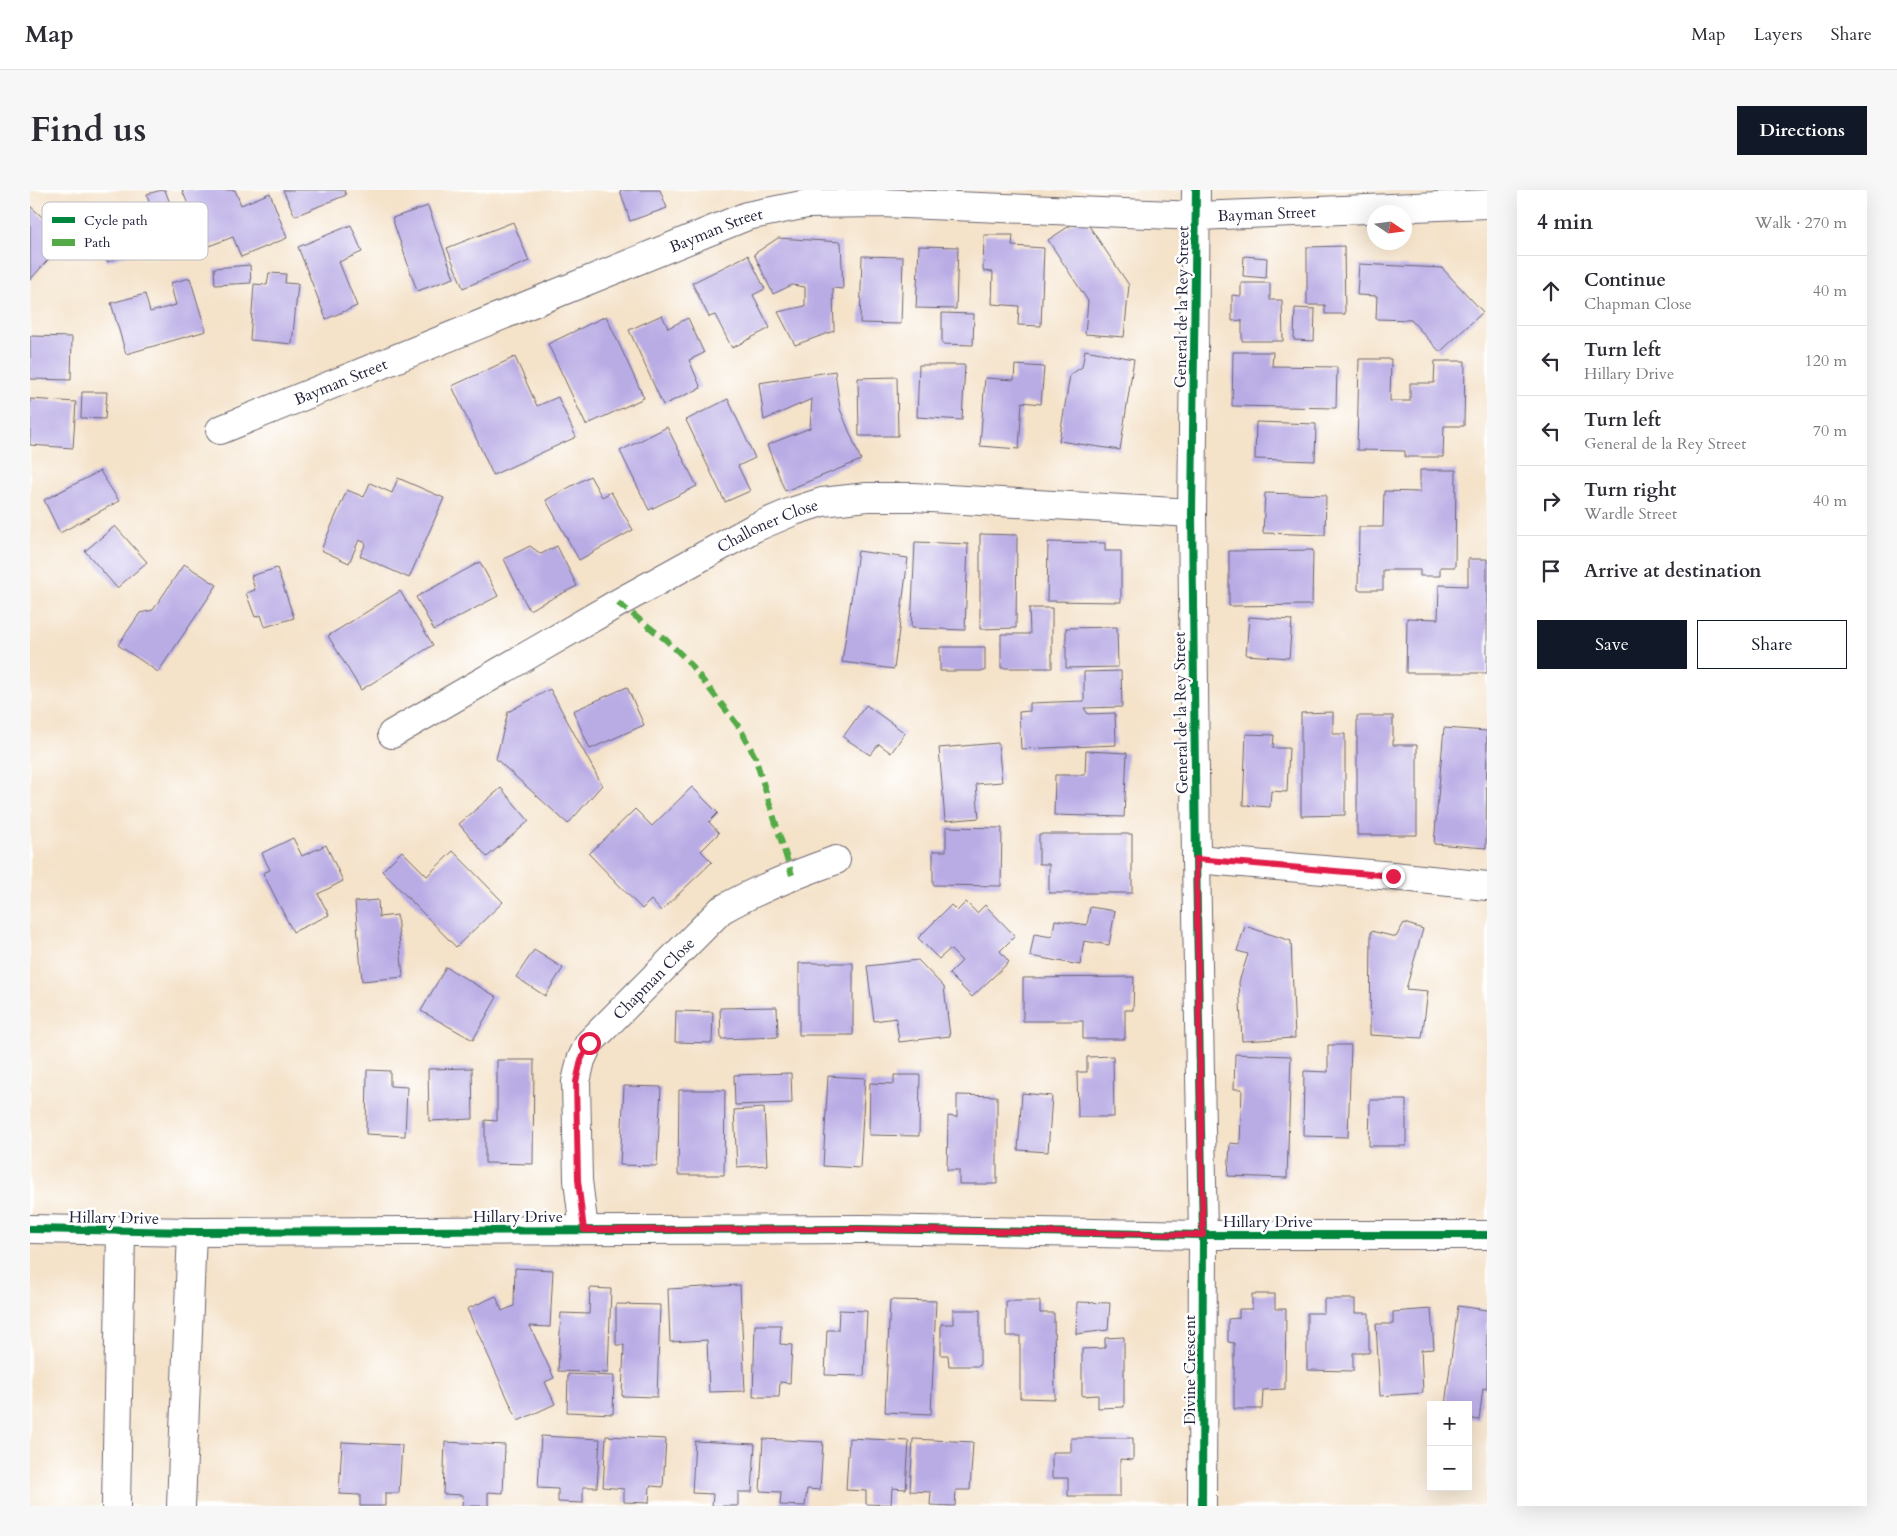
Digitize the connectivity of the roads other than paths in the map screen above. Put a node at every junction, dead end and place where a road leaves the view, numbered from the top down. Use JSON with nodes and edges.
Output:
{"nodes":[{"id":1,"x":1196,"y":203,"type":"edge"},
{"id":2,"x":1487,"y":204,"type":"edge"},
{"id":3,"x":220,"y":430,"type":"dead end"},
{"id":4,"x":1192,"y":513,"type":"junction"},
{"id":5,"x":392,"y":734,"type":"dead end"},
{"id":6,"x":1196,"y":859,"type":"junction"},
{"id":7,"x":836,"y":860,"type":"dead end"},
{"id":8,"x":1487,"y":886,"type":"edge"},
{"id":9,"x":30,"y":1229,"type":"edge"},
{"id":10,"x":121,"y":1230,"type":"junction"},
{"id":11,"x":584,"y":1230,"type":"junction"},
{"id":12,"x":192,"y":1232,"type":"junction"},
{"id":13,"x":1203,"y":1235,"type":"junction"},
{"id":14,"x":1487,"y":1235,"type":"edge"},
{"id":15,"x":116,"y":1506,"type":"edge"},
{"id":16,"x":181,"y":1506,"type":"edge"},
{"id":17,"x":1202,"y":1506,"type":"edge"}],
"edges":[{"from":1,"to":2,"type":"street","name":"Bayman Street"},
{"from":1,"to":3,"type":"street","name":"Bayman Street"},
{"from":1,"to":4,"type":"street","name":"General de la Rey Street"},
{"from":4,"to":5,"type":"street","name":"Challoner Close"},
{"from":4,"to":6,"type":"street","name":"General de la Rey Street"},
{"from":6,"to":8,"type":"street"},
{"from":6,"to":13,"type":"street","name":"General de la Rey Street"},
{"from":7,"to":11,"type":"street","name":"Chapman Close"},
{"from":9,"to":10,"type":"street","name":"Hillary Drive"},
{"from":10,"to":12,"type":"street","name":"Hillary Drive"},
{"from":10,"to":15,"type":"street"},
{"from":11,"to":12,"type":"street","name":"Hillary Drive"},
{"from":11,"to":13,"type":"street","name":"Hillary Drive"},
{"from":12,"to":16,"type":"street"},
{"from":13,"to":14,"type":"street","name":"Hillary Drive"},
{"from":13,"to":17,"type":"street","name":"Divine Crescent"}]}
